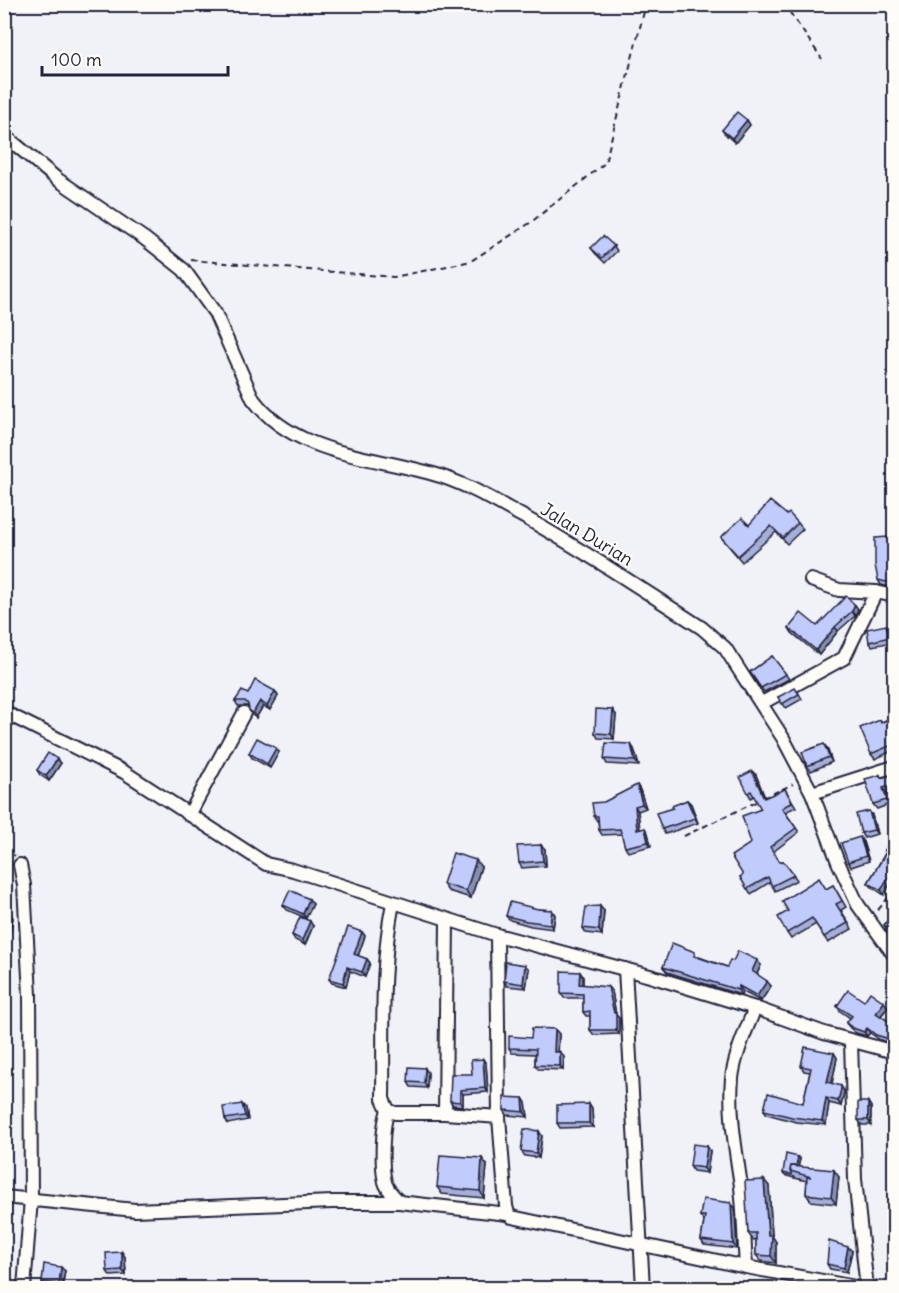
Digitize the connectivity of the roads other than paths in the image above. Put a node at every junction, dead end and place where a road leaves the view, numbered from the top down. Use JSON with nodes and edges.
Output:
{"nodes":[{"id":1,"x":4,"y":135,"type":"edge"},
{"id":2,"x":811,"y":580,"type":"dead end"},
{"id":3,"x":876,"y":592,"type":"junction"},
{"id":4,"x":894,"y":596,"type":"edge"},
{"id":5,"x":762,"y":703,"type":"junction"},
{"id":6,"x":4,"y":712,"type":"edge"},
{"id":7,"x":244,"y":713,"type":"dead end"},
{"id":8,"x":894,"y":767,"type":"edge"},
{"id":9,"x":812,"y":793,"type":"junction"},
{"id":10,"x":189,"y":815,"type":"junction"},
{"id":11,"x":20,"y":865,"type":"dead end"},
{"id":12,"x":393,"y":903,"type":"junction"},
{"id":13,"x":447,"y":920,"type":"junction"},
{"id":14,"x":497,"y":935,"type":"junction"},
{"id":15,"x":894,"y":955,"type":"edge"},
{"id":16,"x":625,"y":969,"type":"junction"},
{"id":17,"x":755,"y":1008,"type":"junction"},
{"id":18,"x":851,"y":1041,"type":"junction"},
{"id":19,"x":894,"y":1052,"type":"edge"},
{"id":20,"x":388,"y":1110,"type":"junction"},
{"id":21,"x":444,"y":1113,"type":"junction"},
{"id":22,"x":498,"y":1117,"type":"junction"},
{"id":23,"x":4,"y":1197,"type":"edge"},
{"id":24,"x":31,"y":1199,"type":"junction"},
{"id":25,"x":399,"y":1202,"type":"junction"},
{"id":26,"x":508,"y":1214,"type":"junction"},
{"id":27,"x":639,"y":1245,"type":"junction"},
{"id":28,"x":746,"y":1267,"type":"junction"},
{"id":29,"x":816,"y":1285,"type":"edge"},
{"id":30,"x":24,"y":1288,"type":"edge"},
{"id":31,"x":643,"y":1288,"type":"edge"},
{"id":32,"x":861,"y":1288,"type":"edge"},
{"id":33,"x":867,"y":1288,"type":"edge"}],
"edges":[{"from":1,"to":5,"type":"street","name":"Jalan Durian"},
{"from":2,"to":3,"type":"street"},
{"from":3,"to":4,"type":"street"},
{"from":3,"to":5,"type":"street"},
{"from":5,"to":9,"type":"street","name":"Jalan Durian"},
{"from":6,"to":10,"type":"street"},
{"from":7,"to":10,"type":"street"},
{"from":8,"to":9,"type":"street"},
{"from":9,"to":15,"type":"street","name":"Jalan Durian"},
{"from":10,"to":12,"type":"street"},
{"from":11,"to":24,"type":"street"},
{"from":12,"to":13,"type":"street"},
{"from":12,"to":20,"type":"street"},
{"from":13,"to":14,"type":"street"},
{"from":13,"to":21,"type":"street"},
{"from":14,"to":16,"type":"street"},
{"from":14,"to":22,"type":"street"},
{"from":16,"to":17,"type":"street"},
{"from":16,"to":27,"type":"street"},
{"from":17,"to":18,"type":"street"},
{"from":17,"to":28,"type":"street"},
{"from":18,"to":19,"type":"street"},
{"from":18,"to":33,"type":"street"},
{"from":20,"to":21,"type":"street"},
{"from":20,"to":25,"type":"street"},
{"from":21,"to":22,"type":"street"},
{"from":22,"to":26,"type":"street"},
{"from":23,"to":24,"type":"street"},
{"from":24,"to":25,"type":"street"},
{"from":24,"to":30,"type":"street"},
{"from":25,"to":26,"type":"street"},
{"from":26,"to":27,"type":"street"},
{"from":27,"to":28,"type":"street"},
{"from":27,"to":31,"type":"street"},
{"from":28,"to":29,"type":"street"},
{"from":29,"to":32,"type":"street"}]}
